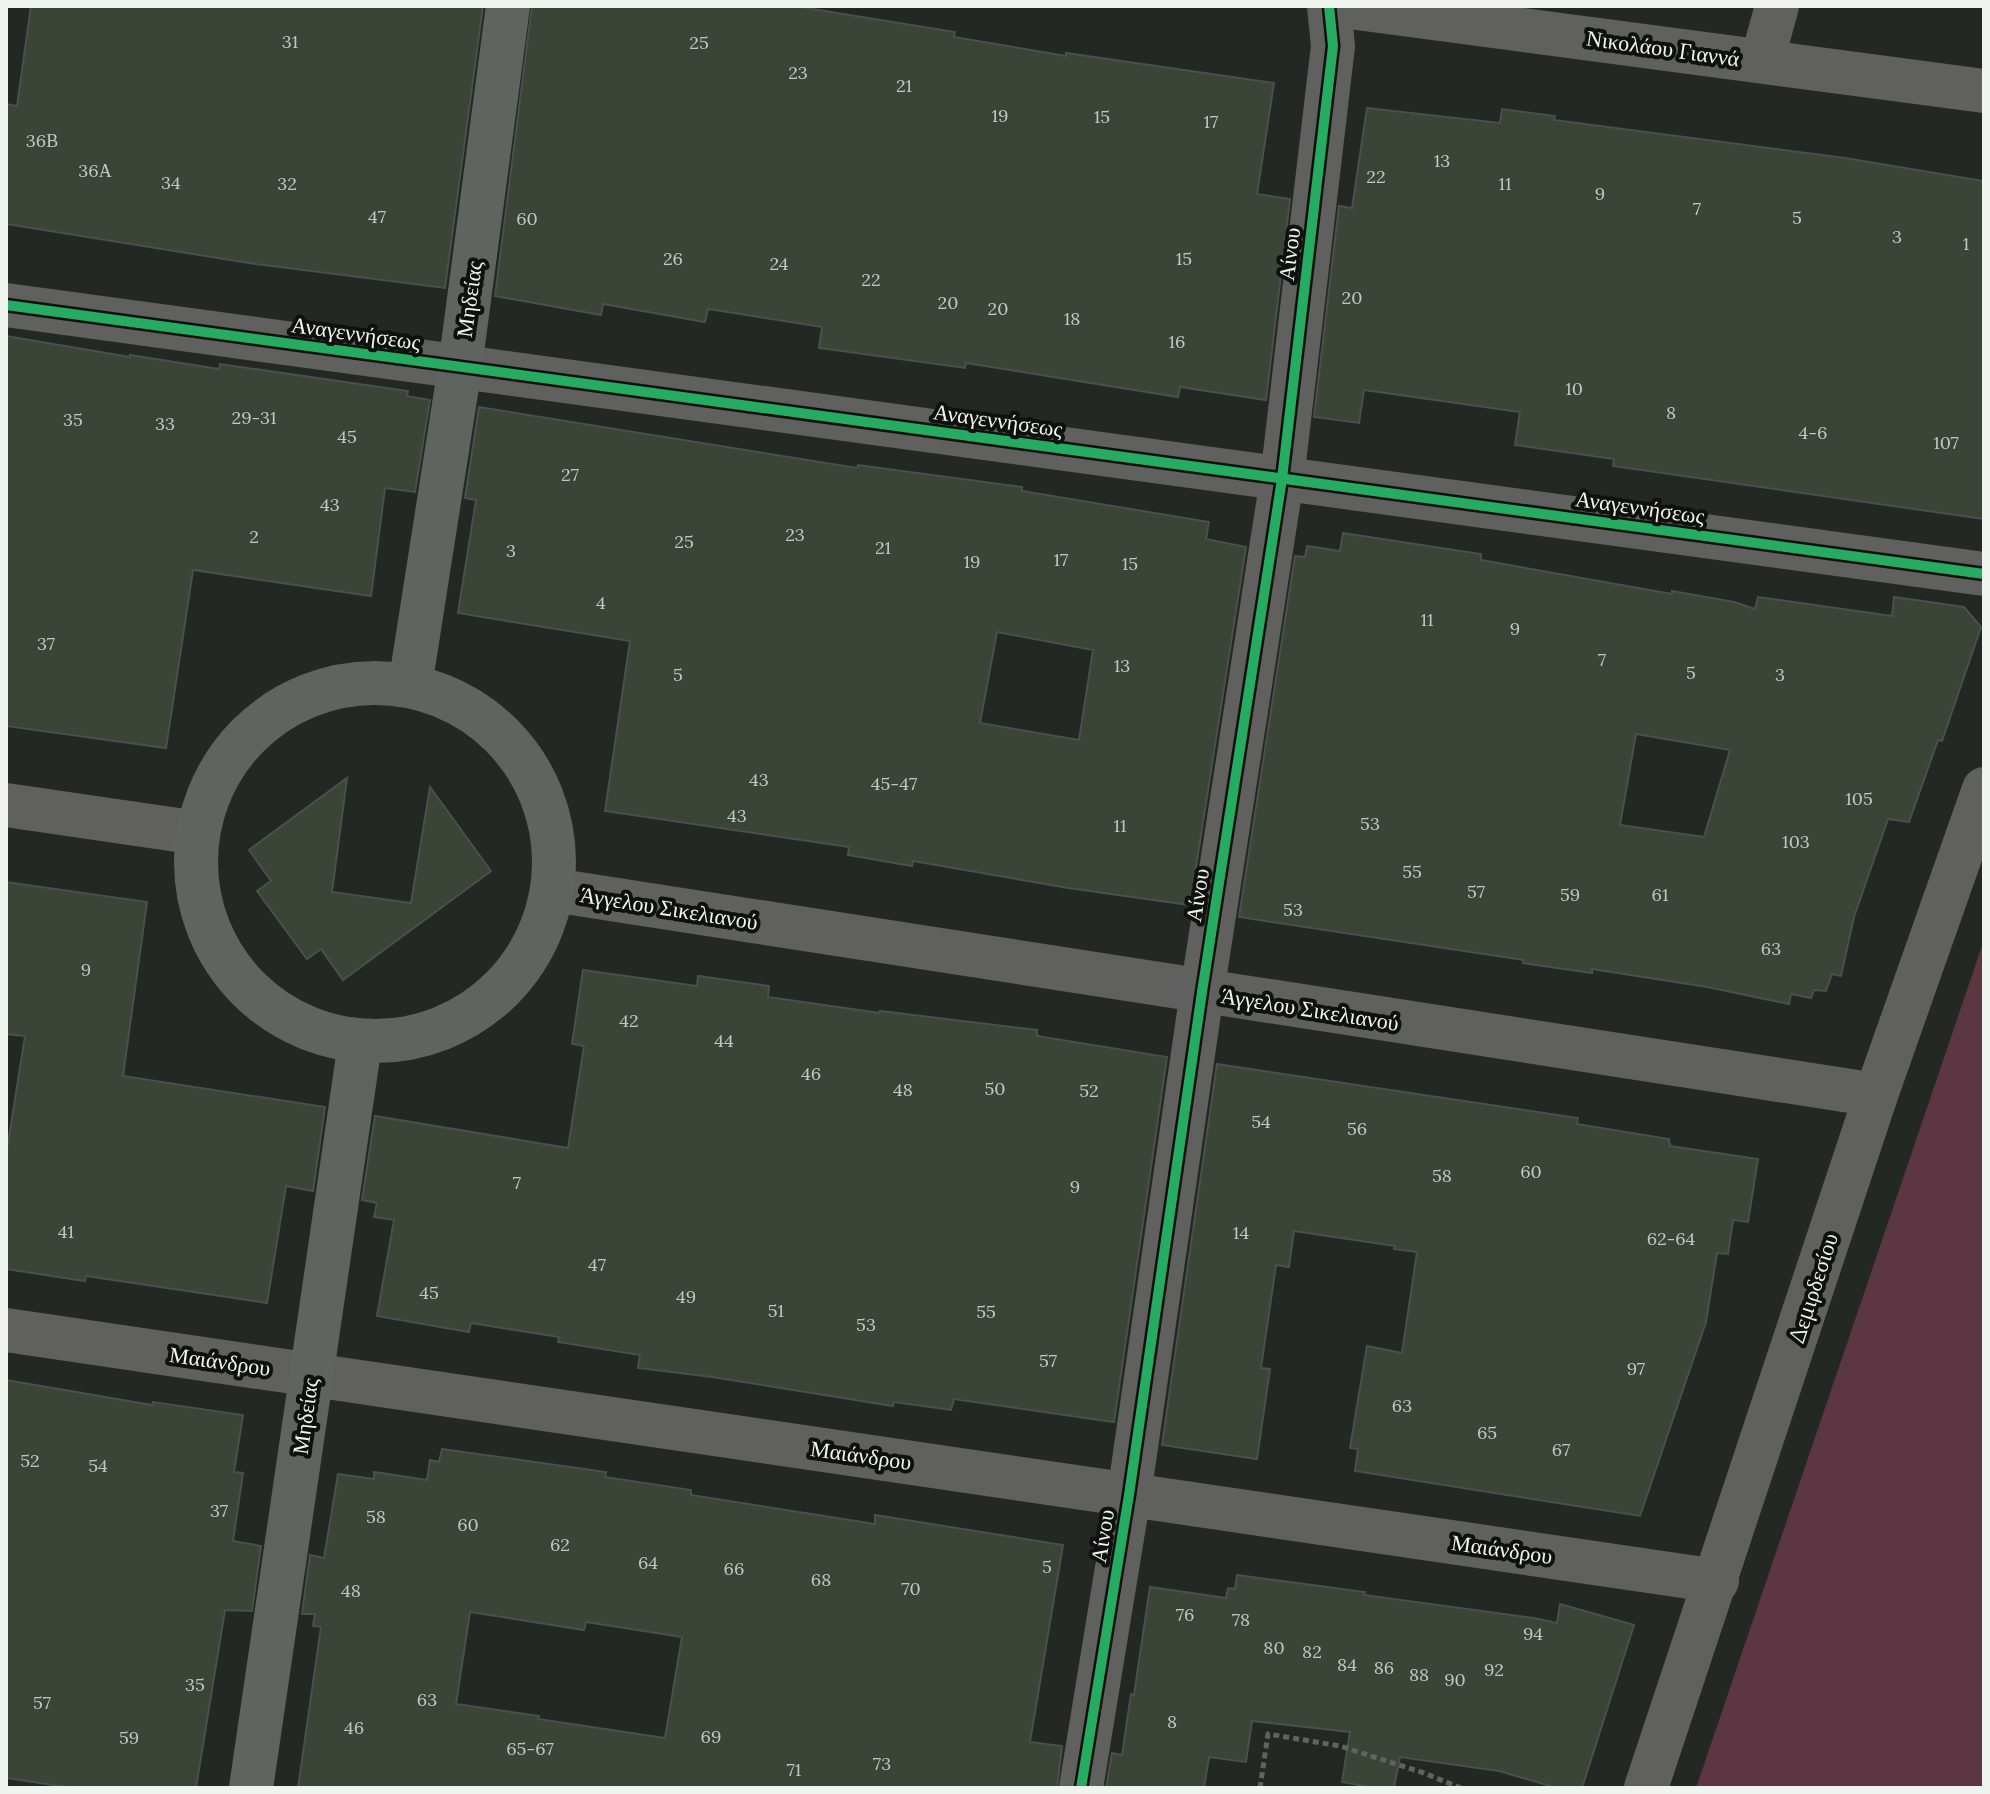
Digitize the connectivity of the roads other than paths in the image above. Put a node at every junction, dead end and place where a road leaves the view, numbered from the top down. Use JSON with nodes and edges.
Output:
{"nodes":[{"id":1,"x":508,"y":6,"type":"edge"},
{"id":2,"x":1329,"y":6,"type":"edge"},
{"id":3,"x":1342,"y":6,"type":"edge"},
{"id":4,"x":1777,"y":6,"type":"edge"},
{"id":5,"x":1762,"y":61,"type":"junction"},
{"id":6,"x":1984,"y":91,"type":"edge"},
{"id":7,"x":6,"y":305,"type":"edge"},
{"id":8,"x":460,"y":367,"type":"junction"},
{"id":9,"x":1282,"y":479,"type":"junction"},
{"id":10,"x":1984,"y":574,"type":"edge"},
{"id":11,"x":410,"y":686,"type":"junction"},
{"id":12,"x":1984,"y":789,"type":"edge"},
{"id":13,"x":6,"y":805,"type":"edge"},
{"id":14,"x":198,"y":833,"type":"junction"},
{"id":15,"x":553,"y":890,"type":"junction"},
{"id":16,"x":1202,"y":992,"type":"junction"},
{"id":17,"x":360,"y":1043,"type":"junction"},
{"id":18,"x":1876,"y":1095,"type":"junction"},
{"id":19,"x":6,"y":1330,"type":"edge"},
{"id":20,"x":311,"y":1375,"type":"junction"},
{"id":21,"x":1129,"y":1495,"type":"junction"},
{"id":22,"x":1717,"y":1581,"type":"junction"},
{"id":23,"x":251,"y":1788,"type":"edge"},
{"id":24,"x":1081,"y":1788,"type":"edge"},
{"id":25,"x":1646,"y":1788,"type":"edge"}],
"edges":[{"from":1,"to":8,"type":"street","name":"Μηδείας"},
{"from":2,"to":9,"type":"street","name":"Αίνου"},
{"from":3,"to":5,"type":"street","name":"Νικολάου Γιαννά"},
{"from":4,"to":5,"type":"street"},
{"from":5,"to":6,"type":"street","name":"Νικολάου Γιαννά"},
{"from":7,"to":8,"type":"street","name":"Αναγεννήσεως"},
{"from":8,"to":9,"type":"street","name":"Αναγεννήσεως"},
{"from":8,"to":11,"type":"street","name":"Μηδείας"},
{"from":9,"to":10,"type":"street","name":"Αναγεννήσεως"},
{"from":9,"to":16,"type":"street","name":"Αίνου"},
{"from":11,"to":14,"type":"street"},
{"from":11,"to":15,"type":"street"},
{"from":12,"to":18,"type":"street","name":"Δεμιρδεσίου"},
{"from":13,"to":14,"type":"street"},
{"from":14,"to":17,"type":"street"},
{"from":15,"to":16,"type":"street","name":"Άγγελου Σικελιανού"},
{"from":15,"to":17,"type":"street"},
{"from":16,"to":18,"type":"street","name":"Άγγελου Σικελιανού"},
{"from":16,"to":21,"type":"street","name":"Αίνου"},
{"from":17,"to":20,"type":"street","name":"Μηδείας"},
{"from":18,"to":22,"type":"street","name":"Δεμιρδεσίου"},
{"from":19,"to":20,"type":"street","name":"Μαιάνδρου"},
{"from":20,"to":21,"type":"street","name":"Μαιάνδρου"},
{"from":20,"to":23,"type":"street","name":"Μηδείας"},
{"from":21,"to":22,"type":"street","name":"Μαιάνδρου"},
{"from":21,"to":24,"type":"street","name":"Αίνου"},
{"from":22,"to":25,"type":"street","name":"Δεμιρδεσίου"}]}
